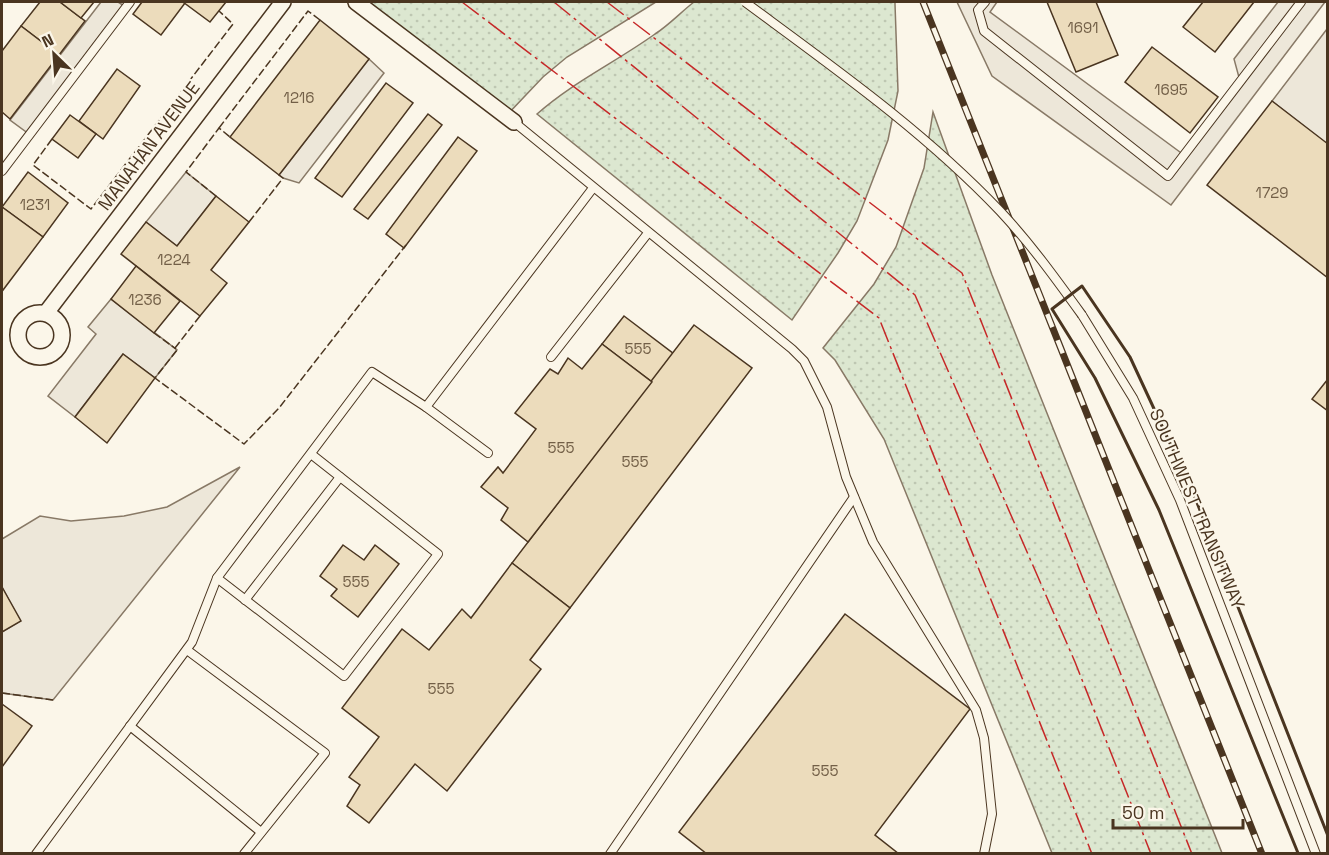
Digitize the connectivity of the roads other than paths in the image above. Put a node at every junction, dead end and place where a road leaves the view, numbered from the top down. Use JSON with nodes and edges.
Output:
{"nodes":[{"id":1,"x":130,"y":2,"type":"edge"},
{"id":2,"x":283,"y":2,"type":"edge"},
{"id":3,"x":356,"y":2,"type":"edge"},
{"id":4,"x":745,"y":2,"type":"edge"},
{"id":5,"x":985,"y":2,"type":"edge"},
{"id":6,"x":1301,"y":2,"type":"edge"},
{"id":7,"x":514,"y":122,"type":"joint"},
{"id":8,"x":2,"y":171,"type":"edge"},
{"id":9,"x":593,"y":188,"type":"junction"},
{"id":10,"x":648,"y":233,"type":"junction"},
{"id":11,"x":46,"y":313,"type":"dead end"},
{"id":12,"x":551,"y":357,"type":"dead end"},
{"id":13,"x":426,"y":407,"type":"junction"},
{"id":14,"x":488,"y":453,"type":"dead end"},
{"id":15,"x":311,"y":454,"type":"junction"},
{"id":16,"x":340,"y":477,"type":"junction"},
{"id":17,"x":854,"y":497,"type":"junction"},
{"id":18,"x":217,"y":579,"type":"junction"},
{"id":19,"x":245,"y":600,"type":"junction"},
{"id":20,"x":187,"y":650,"type":"junction"},
{"id":21,"x":130,"y":726,"type":"junction"},
{"id":22,"x":261,"y":832,"type":"junction"},
{"id":23,"x":36,"y":854,"type":"edge"},
{"id":24,"x":244,"y":854,"type":"edge"},
{"id":25,"x":610,"y":854,"type":"edge"},
{"id":26,"x":984,"y":854,"type":"edge"},
{"id":27,"x":1316,"y":854,"type":"edge"}],
"edges":[{"from":1,"to":8,"type":"lane"},
{"from":2,"to":11,"type":"street","name":"MANAHAN AVENUE"},
{"from":3,"to":7,"type":"street"},
{"from":4,"to":27,"type":"lane","name":"SOUTHWEST TRANSITWAY","bridge":true},
{"from":5,"to":6,"type":"lane"},
{"from":7,"to":9,"type":"lane"},
{"from":9,"to":10,"type":"lane"},
{"from":9,"to":13,"type":"lane"},
{"from":10,"to":12,"type":"lane"},
{"from":10,"to":17,"type":"lane"},
{"from":13,"to":14,"type":"lane"},
{"from":13,"to":15,"type":"lane"},
{"from":15,"to":16,"type":"lane"},
{"from":15,"to":18,"type":"lane"},
{"from":16,"to":19,"type":"lane"},
{"from":16,"to":19,"type":"lane"},
{"from":17,"to":25,"type":"lane"},
{"from":17,"to":26,"type":"lane"},
{"from":18,"to":19,"type":"lane"},
{"from":18,"to":20,"type":"lane"},
{"from":20,"to":21,"type":"lane"},
{"from":20,"to":22,"type":"lane"},
{"from":21,"to":22,"type":"lane"},
{"from":21,"to":23,"type":"lane"},
{"from":22,"to":24,"type":"lane"}]}
